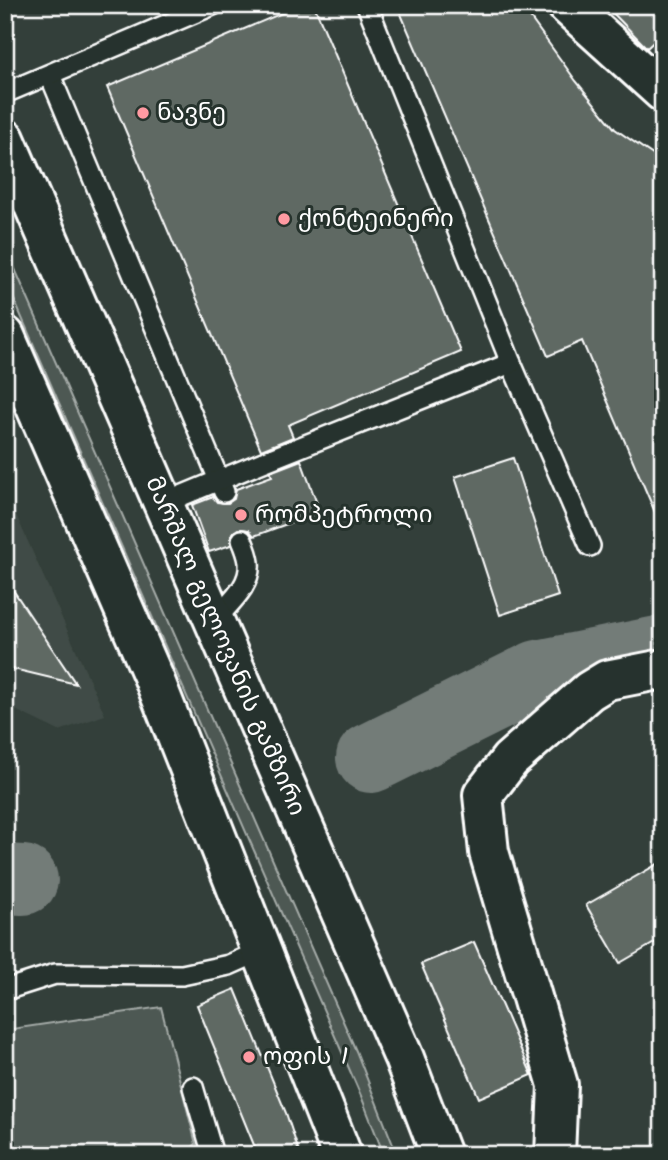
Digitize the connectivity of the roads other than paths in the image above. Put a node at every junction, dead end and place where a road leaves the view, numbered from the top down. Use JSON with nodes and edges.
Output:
{"nodes":[{"id":1,"x":213,"y":5,"type":"edge"},
{"id":2,"x":367,"y":5,"type":"edge"},
{"id":3,"x":567,"y":5,"type":"edge"},
{"id":4,"x":50,"y":75,"type":"junction"},
{"id":5,"x":663,"y":92,"type":"edge"},
{"id":6,"x":5,"y":93,"type":"edge"},
{"id":7,"x":5,"y":139,"type":"edge"},
{"id":8,"x":5,"y":336,"type":"edge"},
{"id":9,"x":511,"y":363,"type":"junction"},
{"id":10,"x":5,"y":377,"type":"edge"},
{"id":11,"x":49,"y":436,"type":"junction"},
{"id":12,"x":222,"y":487,"type":"junction"},
{"id":13,"x":165,"y":506,"type":"junction"},
{"id":14,"x":242,"y":540,"type":"dead end"},
{"id":15,"x":590,"y":546,"type":"dead end"},
{"id":16,"x":221,"y":635,"type":"junction"},
{"id":17,"x":663,"y":669,"type":"edge"},
{"id":18,"x":256,"y":935,"type":"junction"},
{"id":19,"x":5,"y":990,"type":"edge"},
{"id":20,"x":193,"y":1087,"type":"dead end"},
{"id":21,"x":213,"y":1155,"type":"edge"},
{"id":22,"x":342,"y":1155,"type":"edge"},
{"id":23,"x":440,"y":1155,"type":"edge"},
{"id":24,"x":555,"y":1155,"type":"edge"}],
"edges":[{"from":1,"to":4,"type":"lane"},
{"from":2,"to":9,"type":"lane"},
{"from":3,"to":5,"type":"main road"},
{"from":4,"to":6,"type":"lane"},
{"from":4,"to":12,"type":"lane"},
{"from":7,"to":13,"type":"main road","name":"მარშალ გელოვანის გამზირი"},
{"from":8,"to":11,"type":"main road"},
{"from":9,"to":12,"type":"lane"},
{"from":9,"to":15,"type":"lane"},
{"from":10,"to":11,"type":"main road"},
{"from":11,"to":18,"type":"main road"},
{"from":12,"to":13,"type":"lane"},
{"from":13,"to":16,"type":"main road","name":"მარშალ გელოვანის გამზირი"},
{"from":14,"to":16,"type":"lane"},
{"from":16,"to":23,"type":"main road","name":"მარშალ გელოვანის გამზირი"},
{"from":17,"to":24,"type":"main road"},
{"from":18,"to":19,"type":"lane"},
{"from":18,"to":22,"type":"main road"},
{"from":20,"to":21,"type":"lane"}]}
